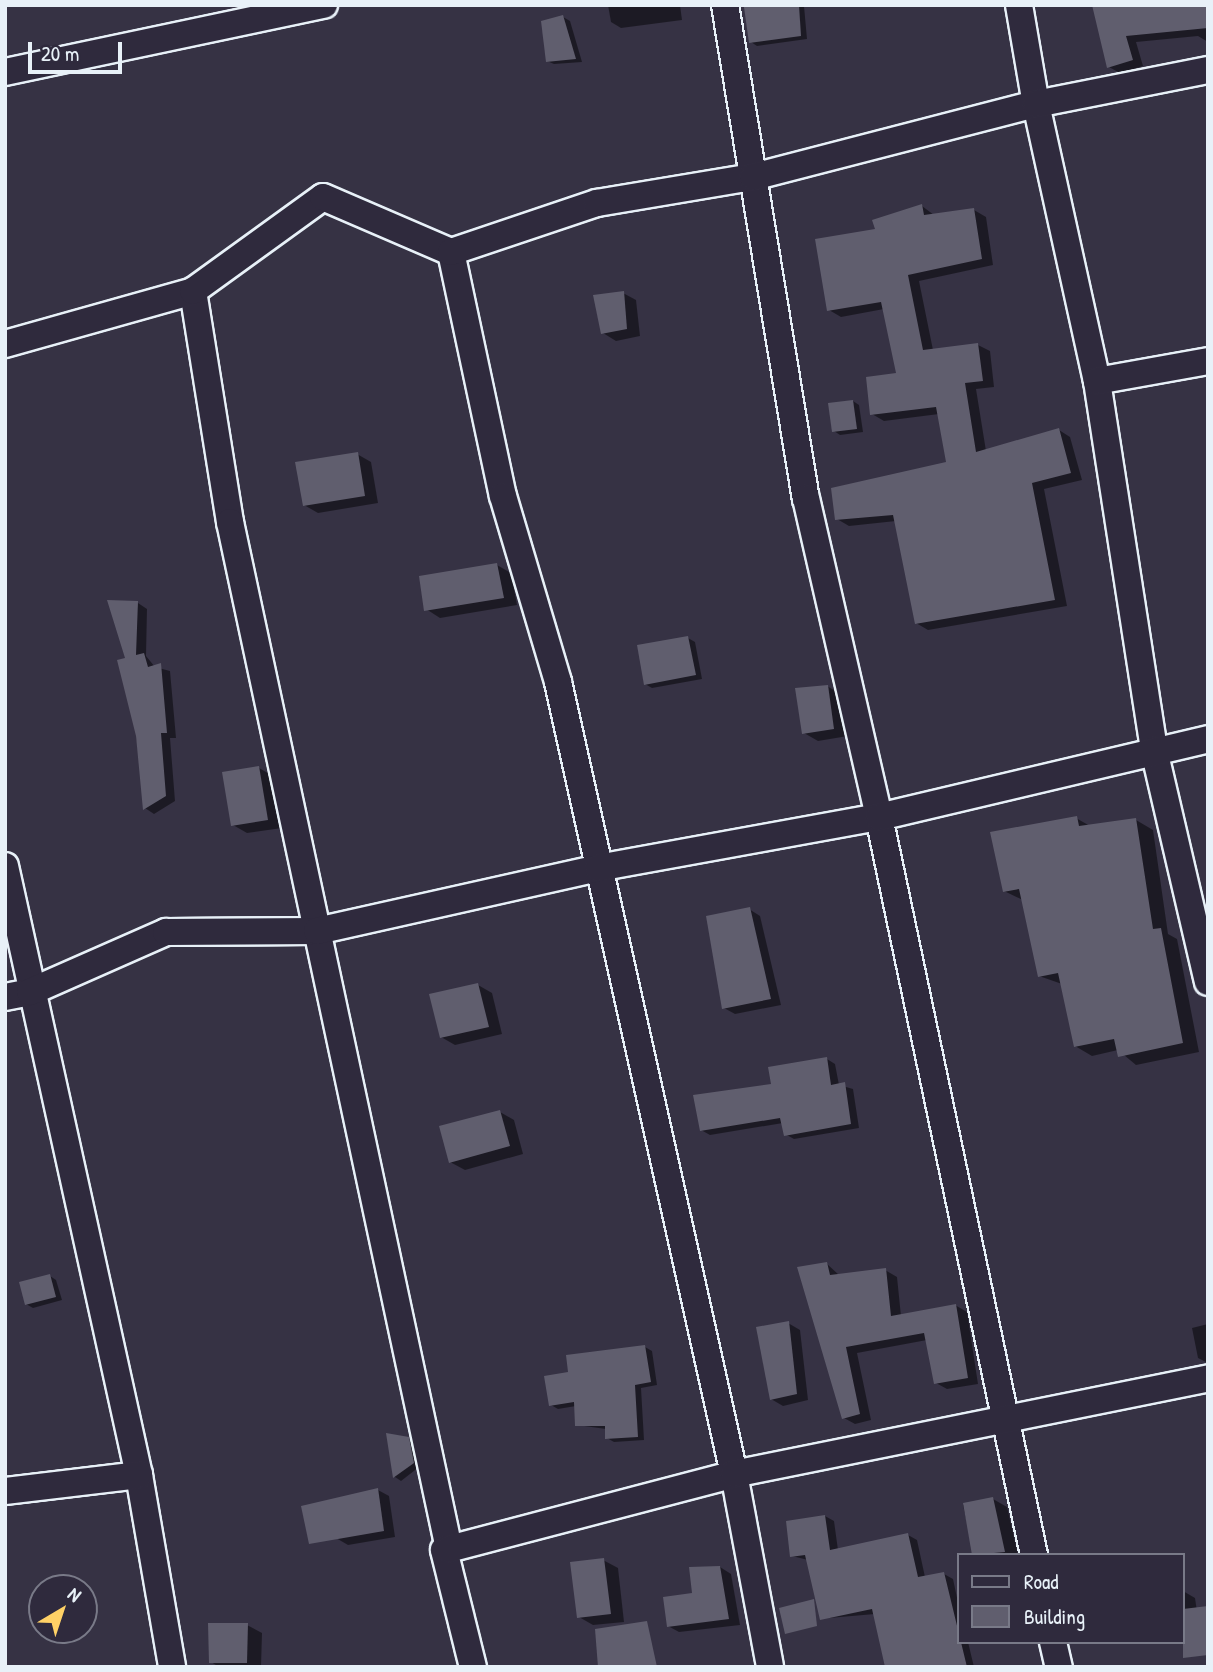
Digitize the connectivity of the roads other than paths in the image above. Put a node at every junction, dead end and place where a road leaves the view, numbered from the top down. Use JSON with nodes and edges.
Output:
{"nodes":[{"id":1,"x":324,"y":5,"type":"edge"},
{"id":2,"x":725,"y":5,"type":"edge"},
{"id":3,"x":1019,"y":5,"type":"edge"},
{"id":4,"x":1208,"y":70,"type":"edge"},
{"id":5,"x":5,"y":72,"type":"edge"},
{"id":6,"x":1036,"y":104,"type":"junction"},
{"id":7,"x":753,"y":177,"type":"junction"},
{"id":8,"x":451,"y":252,"type":"junction"},
{"id":9,"x":193,"y":291,"type":"junction"},
{"id":10,"x":5,"y":344,"type":"edge"},
{"id":11,"x":1208,"y":360,"type":"edge"},
{"id":12,"x":1097,"y":382,"type":"junction"},
{"id":13,"x":1208,"y":739,"type":"edge"},
{"id":14,"x":1154,"y":750,"type":"junction"},
{"id":15,"x":879,"y":817,"type":"junction"},
{"id":16,"x":5,"y":866,"type":"edge"},
{"id":17,"x":598,"y":867,"type":"junction"},
{"id":18,"x":317,"y":931,"type":"junction"},
{"id":19,"x":1208,"y":982,"type":"edge"},
{"id":20,"x":18,"y":995,"type":"edge"},
{"id":21,"x":1208,"y":1378,"type":"edge"},
{"id":22,"x":1005,"y":1420,"type":"junction"},
{"id":23,"x":734,"y":1474,"type":"junction"},
{"id":24,"x":139,"y":1475,"type":"junction"},
{"id":25,"x":5,"y":1491,"type":"edge"},
{"id":26,"x":449,"y":1549,"type":"junction"},
{"id":27,"x":1034,"y":1553,"type":"edge"},
{"id":28,"x":1054,"y":1644,"type":"edge"},
{"id":29,"x":172,"y":1667,"type":"edge"},
{"id":30,"x":473,"y":1667,"type":"edge"},
{"id":31,"x":770,"y":1667,"type":"edge"},
{"id":32,"x":1059,"y":1667,"type":"edge"}],
"edges":[{"from":1,"to":5,"type":"street"},
{"from":2,"to":7,"type":"street"},
{"from":3,"to":6,"type":"street"},
{"from":4,"to":6,"type":"street"},
{"from":6,"to":7,"type":"street"},
{"from":6,"to":12,"type":"street"},
{"from":7,"to":8,"type":"street"},
{"from":7,"to":15,"type":"street"},
{"from":8,"to":9,"type":"street"},
{"from":8,"to":17,"type":"street"},
{"from":9,"to":10,"type":"street"},
{"from":9,"to":18,"type":"street"},
{"from":11,"to":12,"type":"street"},
{"from":12,"to":14,"type":"street"},
{"from":13,"to":14,"type":"street"},
{"from":14,"to":15,"type":"street"},
{"from":14,"to":19,"type":"street"},
{"from":15,"to":17,"type":"street"},
{"from":15,"to":22,"type":"street"},
{"from":16,"to":20,"type":"street"},
{"from":17,"to":18,"type":"street"},
{"from":17,"to":23,"type":"street"},
{"from":18,"to":20,"type":"street"},
{"from":18,"to":26,"type":"street"},
{"from":20,"to":24,"type":"street"},
{"from":21,"to":22,"type":"street"},
{"from":22,"to":23,"type":"street"},
{"from":22,"to":27,"type":"street"},
{"from":23,"to":26,"type":"street"},
{"from":23,"to":31,"type":"street"},
{"from":24,"to":25,"type":"street"},
{"from":24,"to":29,"type":"street"},
{"from":26,"to":30,"type":"street"},
{"from":28,"to":32,"type":"street"}]}
